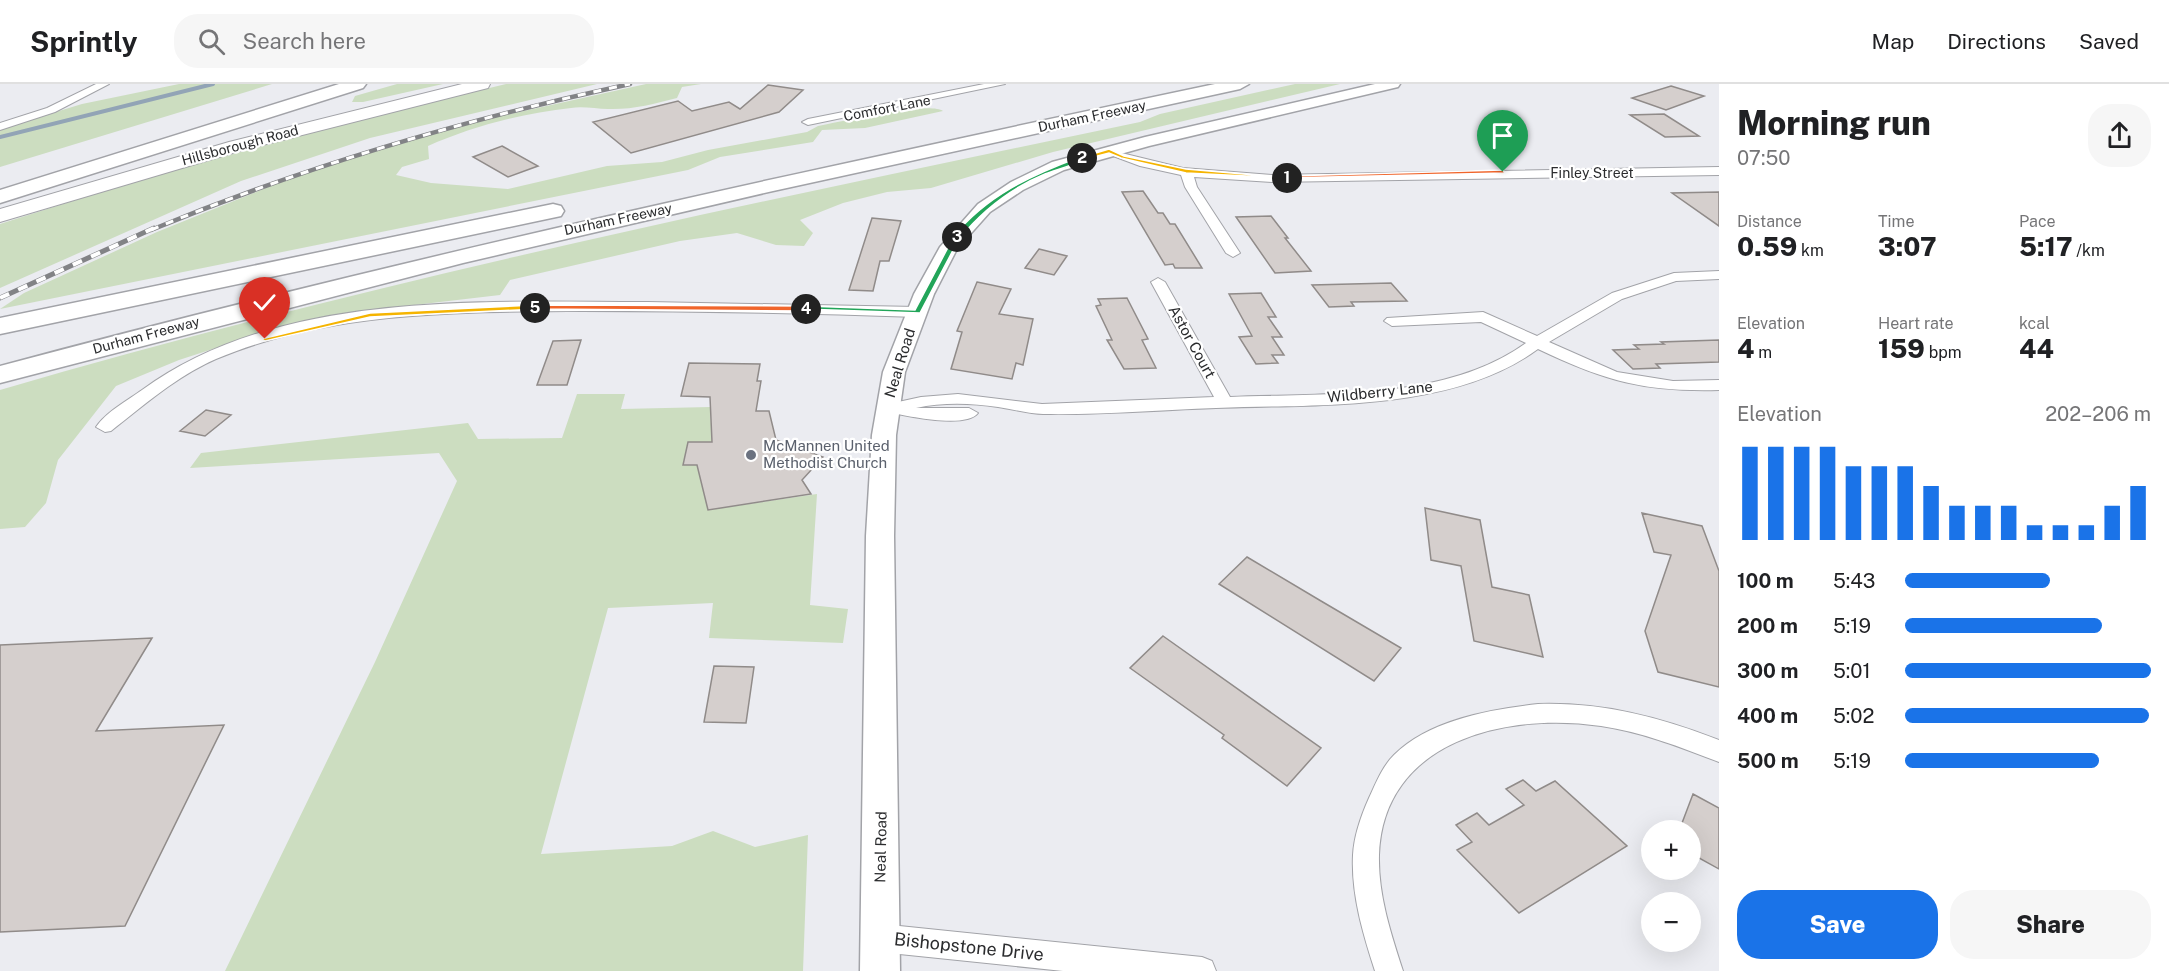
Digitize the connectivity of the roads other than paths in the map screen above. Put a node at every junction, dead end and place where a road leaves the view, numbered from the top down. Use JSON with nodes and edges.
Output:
{"nodes":[{"id":1,"x":104,"y":84,"type":"edge"},
{"id":2,"x":298,"y":84,"type":"edge"},
{"id":3,"x":357,"y":84,"type":"edge"},
{"id":4,"x":482,"y":84,"type":"edge"},
{"id":5,"x":1000,"y":84,"type":"edge"},
{"id":6,"x":1158,"y":84,"type":"edge"},
{"id":7,"x":1240,"y":84,"type":"edge"},
{"id":8,"x":1393,"y":84,"type":"edge"},
{"id":9,"x":272,"y":92,"type":"dead end"},
{"id":10,"x":808,"y":122,"type":"dead end"},
{"id":11,"x":0,"y":127,"type":"edge"},
{"id":12,"x":1109,"y":151,"type":"junction"},
{"id":13,"x":1186,"y":171,"type":"junction"},
{"id":14,"x":1719,"y":171,"type":"edge"},
{"id":15,"x":679,"y":184,"type":"dead end"},
{"id":16,"x":0,"y":197,"type":"edge"},
{"id":17,"x":574,"y":206,"type":"dead end"},
{"id":18,"x":0,"y":216,"type":"edge"},
{"id":19,"x":1233,"y":253,"type":"dead end"},
{"id":20,"x":1719,"y":274,"type":"edge"},
{"id":21,"x":1158,"y":282,"type":"dead end"},
{"id":22,"x":917,"y":312,"type":"junction"},
{"id":23,"x":1392,"y":321,"type":"dead end"},
{"id":24,"x":0,"y":326,"type":"edge"},
{"id":25,"x":1538,"y":342,"type":"junction"},
{"id":26,"x":0,"y":375,"type":"edge"},
{"id":27,"x":1719,"y":385,"type":"edge"},
{"id":28,"x":1225,"y":402,"type":"junction"},
{"id":29,"x":893,"y":408,"type":"junction"},
{"id":30,"x":105,"y":427,"type":"dead end"},
{"id":31,"x":1719,"y":752,"type":"edge"},
{"id":32,"x":880,"y":954,"type":"edge"},
{"id":33,"x":1166,"y":969,"type":"edge"},
{"id":34,"x":1202,"y":971,"type":"edge"},
{"id":35,"x":1389,"y":971,"type":"edge"}],
"edges":[{"from":1,"to":11,"type":"street"},
{"from":2,"to":9,"type":"highway"},
{"from":3,"to":16,"type":"highway"},
{"from":4,"to":18,"type":"main road","name":"Hillsborough Road"},
{"from":5,"to":10,"type":"street","name":"Comfort Lane"},
{"from":6,"to":15,"type":"highway","name":"Durham Freeway"},
{"from":7,"to":26,"type":"highway","name":"Durham Freeway"},
{"from":8,"to":12,"type":"street","name":"Neal Road"},
{"from":12,"to":13,"type":"street","name":"Finley Street"},
{"from":12,"to":22,"type":"street","name":"Neal Road"},
{"from":13,"to":14,"type":"street","name":"Finley Street"},
{"from":13,"to":19,"type":"street"},
{"from":17,"to":24,"type":"highway","name":"Durham Freeway"},
{"from":20,"to":25,"type":"street","name":"Wildberry Lane"},
{"from":21,"to":28,"type":"street","name":"Astor Court"},
{"from":22,"to":29,"type":"street","name":"Neal Road"},
{"from":22,"to":30,"type":"street"},
{"from":23,"to":25,"type":"street"},
{"from":25,"to":27,"type":"street"},
{"from":25,"to":28,"type":"street","name":"Wildberry Lane"},
{"from":28,"to":29,"type":"street","name":"Wildberry Lane"},
{"from":29,"to":32,"type":"street","name":"Neal Road"},
{"from":31,"to":35,"type":"street"},
{"from":32,"to":33,"type":"street","name":"Bishopstone Drive"},
{"from":33,"to":34,"type":"street","name":"Bishopstone Drive"}]}
